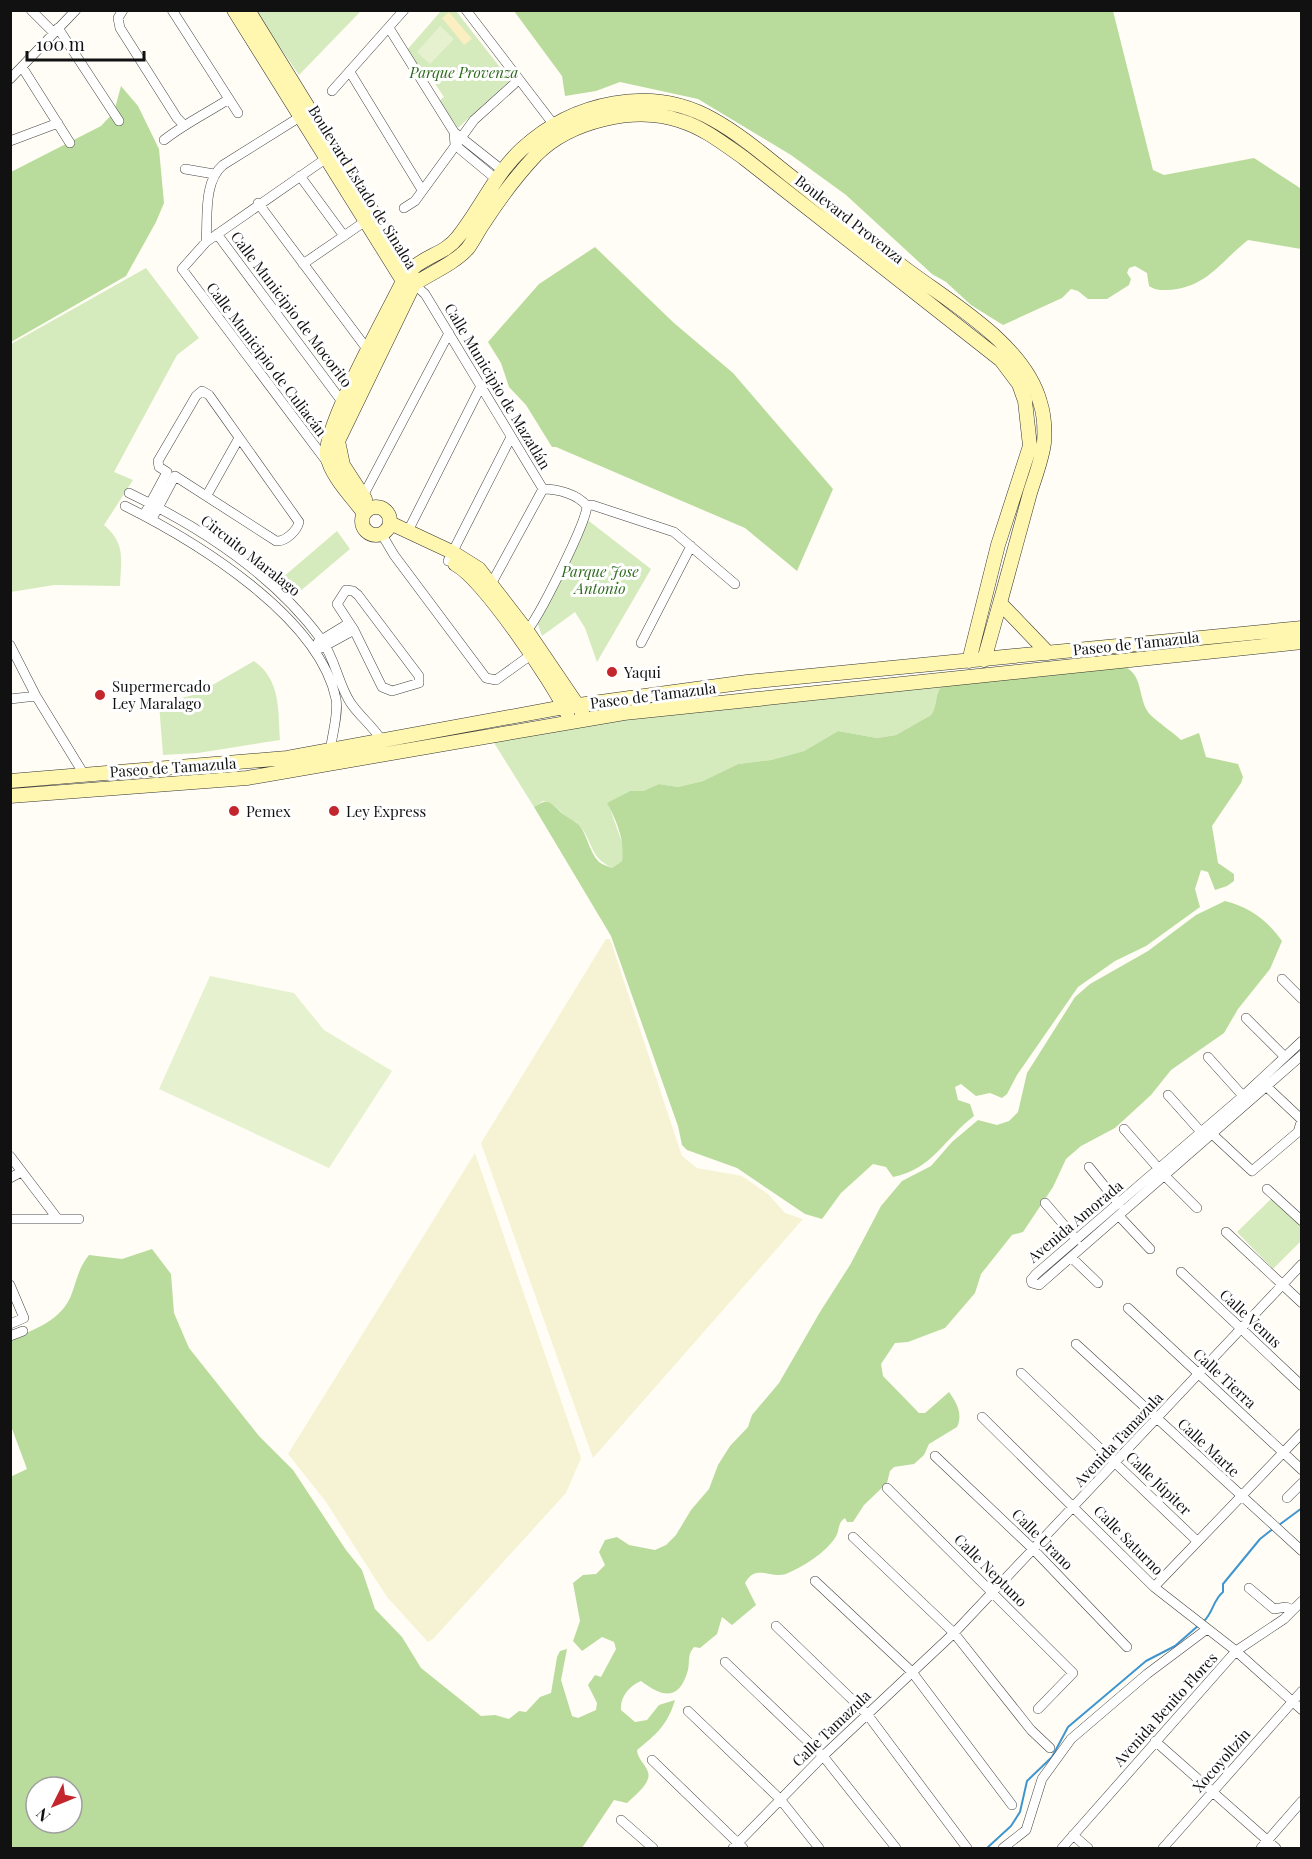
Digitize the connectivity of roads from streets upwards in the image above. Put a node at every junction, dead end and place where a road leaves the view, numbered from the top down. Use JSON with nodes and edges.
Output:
{"nodes":[{"id":1,"x":31,"y":10,"type":"edge"},
{"id":2,"x":76,"y":10,"type":"edge"},
{"id":3,"x":172,"y":10,"type":"edge"},
{"id":4,"x":234,"y":10,"type":"edge"},
{"id":5,"x":248,"y":10,"type":"edge"},
{"id":6,"x":404,"y":10,"type":"edge"},
{"id":7,"x":466,"y":10,"type":"edge"},
{"id":8,"x":121,"y":14,"type":"edge"},
{"id":9,"x":389,"y":28,"type":"junction"},
{"id":10,"x":56,"y":31,"type":"junction"},
{"id":11,"x":22,"y":67,"type":"junction"},
{"id":12,"x":350,"y":72,"type":"junction"},
{"id":13,"x":10,"y":79,"type":"edge"},
{"id":14,"x":514,"y":84,"type":"dead end"},
{"id":15,"x":332,"y":91,"type":"dead end"},
{"id":16,"x":229,"y":99,"type":"junction"},
{"id":17,"x":238,"y":113,"type":"dead end"},
{"id":18,"x":305,"y":114,"type":"junction"},
{"id":19,"x":119,"y":121,"type":"dead end"},
{"id":20,"x":58,"y":123,"type":"junction"},
{"id":21,"x":184,"y":125,"type":"junction"},
{"id":22,"x":558,"y":130,"type":"junction"},
{"id":23,"x":458,"y":134,"type":"junction"},
{"id":24,"x":164,"y":140,"type":"dead end"},
{"id":25,"x":10,"y":141,"type":"edge"},
{"id":26,"x":70,"y":143,"type":"dead end"},
{"id":27,"x":455,"y":145,"type":"junction"},
{"id":28,"x":331,"y":155,"type":"junction"},
{"id":29,"x":184,"y":169,"type":"dead end"},
{"id":30,"x":214,"y":174,"type":"junction"},
{"id":31,"x":499,"y":175,"type":"junction"},
{"id":32,"x":300,"y":176,"type":"junction"},
{"id":33,"x":422,"y":190,"type":"junction"},
{"id":34,"x":258,"y":203,"type":"junction"},
{"id":35,"x":404,"y":208,"type":"dead end"},
{"id":36,"x":471,"y":214,"type":"junction"},
{"id":37,"x":371,"y":217,"type":"junction"},
{"id":38,"x":484,"y":222,"type":"junction"},
{"id":39,"x":217,"y":234,"type":"junction"},
{"id":40,"x":344,"y":236,"type":"junction"},
{"id":41,"x":206,"y":242,"type":"junction"},
{"id":42,"x":303,"y":264,"type":"junction"},
{"id":43,"x":409,"y":278,"type":"junction"},
{"id":44,"x":938,"y":301,"type":"junction"},
{"id":45,"x":449,"y":333,"type":"junction"},
{"id":46,"x":373,"y":356,"type":"junction"},
{"id":47,"x":481,"y":386,"type":"junction"},
{"id":48,"x":343,"y":403,"type":"junction"},
{"id":49,"x":511,"y":437,"type":"junction"},
{"id":50,"x":239,"y":438,"type":"junction"},
{"id":51,"x":330,"y":466,"type":"junction"},
{"id":52,"x":171,"y":474,"type":"junction"},
{"id":53,"x":543,"y":489,"type":"junction"},
{"id":54,"x":129,"y":493,"type":"dead end"},
{"id":55,"x":207,"y":495,"type":"junction"},
{"id":56,"x":1014,"y":495,"type":"junction"},
{"id":57,"x":1029,"y":500,"type":"junction"},
{"id":58,"x":154,"y":505,"type":"junction"},
{"id":59,"x":364,"y":505,"type":"junction"},
{"id":60,"x":125,"y":506,"type":"dead end"},
{"id":61,"x":587,"y":506,"type":"junction"},
{"id":62,"x":148,"y":517,"type":"junction"},
{"id":63,"x":386,"y":529,"type":"junction"},
{"id":64,"x":408,"y":531,"type":"junction"},
{"id":65,"x":691,"y":546,"type":"junction"},
{"id":66,"x":450,"y":556,"type":"junction"},
{"id":67,"x":735,"y":584,"type":"dead end"},
{"id":68,"x":271,"y":586,"type":"junction"},
{"id":69,"x":489,"y":588,"type":"junction"},
{"id":70,"x":264,"y":595,"type":"junction"},
{"id":71,"x":290,"y":603,"type":"junction"},
{"id":72,"x":1000,"y":603,"type":"junction"},
{"id":73,"x":282,"y":612,"type":"junction"},
{"id":74,"x":352,"y":626,"type":"junction"},
{"id":75,"x":1302,"y":628,"type":"edge"},
{"id":76,"x":523,"y":635,"type":"junction"},
{"id":77,"x":1302,"y":642,"type":"edge"},
{"id":78,"x":323,"y":643,"type":"junction"},
{"id":79,"x":641,"y":643,"type":"dead end"},
{"id":80,"x":11,"y":645,"type":"edge"},
{"id":81,"x":312,"y":649,"type":"junction"},
{"id":82,"x":535,"y":652,"type":"junction"},
{"id":83,"x":1048,"y":653,"type":"junction"},
{"id":84,"x":976,"y":661,"type":"junction"},
{"id":85,"x":334,"y":677,"type":"junction"},
{"id":86,"x":36,"y":696,"type":"junction"},
{"id":87,"x":10,"y":699,"type":"edge"},
{"id":88,"x":351,"y":704,"type":"junction"},
{"id":89,"x":571,"y":706,"type":"junction"},
{"id":90,"x":336,"y":708,"type":"junction"},
{"id":91,"x":586,"y":719,"type":"junction"},
{"id":92,"x":571,"y":722,"type":"junction"},
{"id":93,"x":382,"y":741,"type":"junction"},
{"id":94,"x":330,"y":750,"type":"junction"},
{"id":95,"x":376,"y":756,"type":"junction"},
{"id":96,"x":252,"y":762,"type":"junction"},
{"id":97,"x":329,"y":765,"type":"junction"},
{"id":98,"x":85,"y":776,"type":"junction"},
{"id":99,"x":10,"y":781,"type":"edge"},
{"id":100,"x":211,"y":782,"type":"junction"},
{"id":101,"x":45,"y":786,"type":"junction"},
{"id":102,"x":10,"y":796,"type":"edge"},
{"id":103,"x":1282,"y":979,"type":"dead end"},
{"id":104,"x":1302,"y":999,"type":"edge"},
{"id":105,"x":1246,"y":1018,"type":"dead end"},
{"id":106,"x":1302,"y":1041,"type":"edge"},
{"id":107,"x":1302,"y":1056,"type":"edge"},
{"id":108,"x":1208,"y":1057,"type":"dead end"},
{"id":109,"x":1285,"y":1057,"type":"junction"},
{"id":110,"x":1267,"y":1087,"type":"junction"},
{"id":111,"x":1168,"y":1095,"type":"dead end"},
{"id":112,"x":1243,"y":1096,"type":"junction"},
{"id":113,"x":1301,"y":1119,"type":"edge"},
{"id":114,"x":1124,"y":1129,"type":"dead end"},
{"id":115,"x":1207,"y":1131,"type":"junction"},
{"id":116,"x":10,"y":1156,"type":"edge"},
{"id":117,"x":1089,"y":1167,"type":"dead end"},
{"id":118,"x":21,"y":1172,"type":"junction"},
{"id":119,"x":1162,"y":1173,"type":"junction"},
{"id":120,"x":10,"y":1178,"type":"edge"},
{"id":121,"x":1267,"y":1189,"type":"dead end"},
{"id":122,"x":1045,"y":1203,"type":"dead end"},
{"id":123,"x":1119,"y":1204,"type":"junction"},
{"id":124,"x":1197,"y":1208,"type":"dead end"},
{"id":125,"x":1120,"y":1217,"type":"junction"},
{"id":126,"x":57,"y":1218,"type":"junction"},
{"id":127,"x":10,"y":1219,"type":"edge"},
{"id":128,"x":78,"y":1219,"type":"dead end"},
{"id":129,"x":1302,"y":1221,"type":"edge"},
{"id":130,"x":1087,"y":1231,"type":"junction"},
{"id":131,"x":1226,"y":1232,"type":"dead end"},
{"id":132,"x":1094,"y":1239,"type":"junction"},
{"id":133,"x":1077,"y":1240,"type":"junction"},
{"id":134,"x":1150,"y":1249,"type":"dead end"},
{"id":135,"x":1072,"y":1258,"type":"junction"},
{"id":136,"x":1302,"y":1264,"type":"edge"},
{"id":137,"x":1181,"y":1272,"type":"dead end"},
{"id":138,"x":1098,"y":1283,"type":"dead end"},
{"id":139,"x":10,"y":1285,"type":"edge"},
{"id":140,"x":1282,"y":1285,"type":"junction"},
{"id":141,"x":1302,"y":1303,"type":"edge"},
{"id":142,"x":1128,"y":1308,"type":"dead end"},
{"id":143,"x":10,"y":1324,"type":"edge"},
{"id":144,"x":1241,"y":1328,"type":"junction"},
{"id":145,"x":23,"y":1331,"type":"dead end"},
{"id":146,"x":10,"y":1336,"type":"edge"},
{"id":147,"x":1076,"y":1344,"type":"dead end"},
{"id":148,"x":1021,"y":1373,"type":"dead end"},
{"id":149,"x":1199,"y":1373,"type":"junction"},
{"id":150,"x":1302,"y":1386,"type":"edge"},
{"id":151,"x":982,"y":1417,"type":"dead end"},
{"id":152,"x":1156,"y":1418,"type":"junction"},
{"id":153,"x":1302,"y":1433,"type":"edge"},
{"id":154,"x":1283,"y":1453,"type":"junction"},
{"id":155,"x":935,"y":1456,"type":"dead end"},
{"id":156,"x":1116,"y":1463,"type":"junction"},
{"id":157,"x":1302,"y":1470,"type":"edge"},
{"id":158,"x":1302,"y":1483,"type":"edge"},
{"id":159,"x":887,"y":1488,"type":"dead end"},
{"id":160,"x":1241,"y":1498,"type":"junction"},
{"id":161,"x":1287,"y":1498,"type":"dead end"},
{"id":162,"x":1076,"y":1507,"type":"junction"},
{"id":163,"x":853,"y":1537,"type":"dead end"},
{"id":164,"x":1197,"y":1541,"type":"junction"},
{"id":165,"x":1034,"y":1550,"type":"junction"},
{"id":166,"x":1302,"y":1551,"type":"edge"},
{"id":167,"x":814,"y":1581,"type":"dead end"},
{"id":168,"x":1154,"y":1587,"type":"junction"},
{"id":169,"x":1249,"y":1588,"type":"dead end"},
{"id":170,"x":993,"y":1591,"type":"junction"},
{"id":171,"x":1302,"y":1601,"type":"edge"},
{"id":172,"x":1293,"y":1610,"type":"junction"},
{"id":173,"x":776,"y":1626,"type":"dead end"},
{"id":174,"x":1207,"y":1629,"type":"junction"},
{"id":175,"x":954,"y":1633,"type":"junction"},
{"id":176,"x":1126,"y":1647,"type":"dead end"},
{"id":177,"x":1236,"y":1651,"type":"junction"},
{"id":178,"x":725,"y":1662,"type":"dead end"},
{"id":179,"x":912,"y":1672,"type":"junction"},
{"id":180,"x":1302,"y":1691,"type":"edge"},
{"id":181,"x":1293,"y":1701,"type":"junction"},
{"id":182,"x":1038,"y":1709,"type":"dead end"},
{"id":183,"x":1302,"y":1710,"type":"edge"},
{"id":184,"x":688,"y":1711,"type":"dead end"},
{"id":185,"x":867,"y":1714,"type":"junction"},
{"id":186,"x":1155,"y":1741,"type":"junction"},
{"id":187,"x":1050,"y":1748,"type":"dead end"},
{"id":188,"x":823,"y":1756,"type":"junction"},
{"id":189,"x":652,"y":1760,"type":"dead end"},
{"id":190,"x":1213,"y":1791,"type":"junction"},
{"id":191,"x":780,"y":1799,"type":"junction"},
{"id":192,"x":1302,"y":1801,"type":"edge"},
{"id":193,"x":1012,"y":1805,"type":"dead end"},
{"id":194,"x":621,"y":1820,"type":"dead end"},
{"id":195,"x":1073,"y":1835,"type":"junction"},
{"id":196,"x":1268,"y":1840,"type":"junction"},
{"id":197,"x":738,"y":1846,"type":"edge"},
{"id":198,"x":653,"y":1848,"type":"edge"},
{"id":199,"x":819,"y":1848,"type":"edge"},
{"id":200,"x":896,"y":1848,"type":"edge"},
{"id":201,"x":967,"y":1848,"type":"edge"},
{"id":202,"x":1003,"y":1848,"type":"edge"},
{"id":203,"x":1062,"y":1848,"type":"edge"},
{"id":204,"x":1088,"y":1848,"type":"edge"},
{"id":205,"x":1163,"y":1848,"type":"edge"},
{"id":206,"x":1261,"y":1848,"type":"edge"},
{"id":207,"x":1276,"y":1848,"type":"edge"}],
"edges":[{"from":1,"to":10,"type":"street"},
{"from":2,"to":10,"type":"street"},
{"from":3,"to":16,"type":"street"},
{"from":4,"to":18,"type":"street","name":"Boulevard Estado de Sinaloa"},
{"from":5,"to":18,"type":"street","name":"Boulevard Estado de Sinaloa"},
{"from":6,"to":9,"type":"street"},
{"from":7,"to":22,"type":"street"},
{"from":8,"to":21,"type":"street"},
{"from":9,"to":12,"type":"street"},
{"from":9,"to":23,"type":"street"},
{"from":10,"to":11,"type":"street"},
{"from":10,"to":19,"type":"street"},
{"from":11,"to":13,"type":"street"},
{"from":11,"to":20,"type":"street"},
{"from":12,"to":15,"type":"street"},
{"from":12,"to":33,"type":"street"},
{"from":14,"to":23,"type":"street"},
{"from":16,"to":17,"type":"street"},
{"from":16,"to":21,"type":"street"},
{"from":18,"to":28,"type":"street","name":"Boulevard Estado de Sinaloa"},
{"from":18,"to":30,"type":"street"},
{"from":20,"to":25,"type":"street"},
{"from":20,"to":26,"type":"street"},
{"from":21,"to":24,"type":"street"},
{"from":22,"to":31,"type":"street","name":"Boulevard Provenza"},
{"from":22,"to":38,"type":"street","name":"Boulevard Provenza"},
{"from":22,"to":44,"type":"street","name":"Boulevard Provenza"},
{"from":23,"to":27,"type":"street"},
{"from":23,"to":31,"type":"street"},
{"from":27,"to":31,"type":"street"},
{"from":27,"to":33,"type":"street"},
{"from":28,"to":32,"type":"street"},
{"from":28,"to":37,"type":"street","name":"Boulevard Estado de Sinaloa"},
{"from":29,"to":30,"type":"street"},
{"from":30,"to":41,"type":"street"},
{"from":31,"to":36,"type":"street","name":"Boulevard Provenza"},
{"from":32,"to":34,"type":"street"},
{"from":32,"to":40,"type":"street"},
{"from":33,"to":35,"type":"street"},
{"from":34,"to":39,"type":"street"},
{"from":34,"to":42,"type":"street"},
{"from":36,"to":38,"type":"street"},
{"from":36,"to":43,"type":"street","name":"Boulevard Provenza"},
{"from":37,"to":40,"type":"street"},
{"from":37,"to":43,"type":"street","name":"Boulevard Estado de Sinaloa"},
{"from":38,"to":43,"type":"street","name":"Boulevard Provenza"},
{"from":39,"to":41,"type":"street"},
{"from":39,"to":48,"type":"street","name":"Calle Municipio de Mocorito"},
{"from":40,"to":42,"type":"street"},
{"from":41,"to":51,"type":"street","name":"Calle Municipio de Culiacán"},
{"from":42,"to":46,"type":"street"},
{"from":43,"to":45,"type":"street","name":"Calle Municipio de Mazatlán"},
{"from":43,"to":46,"type":"street","name":"Boulevard Estado de Sinaloa"},
{"from":44,"to":56,"type":"street","name":"Boulevard Provenza"},
{"from":44,"to":57,"type":"street","name":"Boulevard Provenza"},
{"from":45,"to":47,"type":"street","name":"Calle Municipio de Mazatlán"},
{"from":45,"to":59,"type":"street"},
{"from":46,"to":48,"type":"street","name":"Boulevard Estado de Sinaloa"},
{"from":46,"to":59,"type":"street","name":"Boulevard Estado de Sinaloa"},
{"from":47,"to":49,"type":"street","name":"Calle Municipio de Mazatlán"},
{"from":47,"to":64,"type":"street"},
{"from":48,"to":51,"type":"street","name":"Boulevard Estado de Sinaloa"},
{"from":49,"to":53,"type":"street","name":"Calle Municipio de Mazatlán"},
{"from":49,"to":66,"type":"street"},
{"from":50,"to":52,"type":"street"},
{"from":50,"to":55,"type":"street"},
{"from":50,"to":55,"type":"street"},
{"from":51,"to":59,"type":"street","name":"Boulevard Estado de Sinaloa"},
{"from":52,"to":55,"type":"street"},
{"from":52,"to":58,"type":"street"},
{"from":53,"to":61,"type":"street","name":"Calle Municipio de Mazatlán"},
{"from":53,"to":69,"type":"street"},
{"from":54,"to":58,"type":"street","name":"Circuito Maralago"},
{"from":56,"to":57,"type":"street"},
{"from":56,"to":84,"type":"street","name":"Boulevard Provenza"},
{"from":57,"to":72,"type":"street","name":"Boulevard Provenza"},
{"from":58,"to":62,"type":"street"},
{"from":58,"to":68,"type":"street","name":"Circuito Maralago"},
{"from":59,"to":63,"type":"street","name":"Boulevard Estado de Sinaloa"},
{"from":59,"to":63,"type":"street","name":"Boulevard Estado de Sinaloa"},
{"from":60,"to":62,"type":"street","name":"Circuito Maralago"},
{"from":61,"to":65,"type":"street","name":"Calle Municipio de Mazatlán"},
{"from":61,"to":76,"type":"street"},
{"from":62,"to":70,"type":"street","name":"Circuito Maralago"},
{"from":63,"to":64,"type":"street","name":"Boulevard Estado de Sinaloa"},
{"from":63,"to":66,"type":"street","name":"Boulevard Estado de Sinaloa"},
{"from":63,"to":82,"type":"street"},
{"from":64,"to":66,"type":"street","name":"Boulevard Estado de Sinaloa"},
{"from":65,"to":67,"type":"street","name":"Calle Municipio de Mazatlán"},
{"from":65,"to":79,"type":"street"},
{"from":66,"to":69,"type":"street","name":"Boulevard Estado de Sinaloa"},
{"from":68,"to":70,"type":"street"},
{"from":68,"to":71,"type":"street","name":"Circuito Maralago"},
{"from":69,"to":76,"type":"street","name":"Boulevard Estado de Sinaloa"},
{"from":70,"to":73,"type":"street","name":"Circuito Maralago"},
{"from":71,"to":73,"type":"street"},
{"from":71,"to":78,"type":"street","name":"Circuito Maralago"},
{"from":72,"to":83,"type":"street"},
{"from":72,"to":84,"type":"street","name":"Boulevard Provenza"},
{"from":73,"to":81,"type":"street","name":"Circuito Maralago"},
{"from":74,"to":74,"type":"street"},
{"from":74,"to":78,"type":"street"},
{"from":75,"to":83,"type":"street","name":"Paseo de Tamazula"},
{"from":76,"to":82,"type":"street","name":"Boulevard Estado de Sinaloa"},
{"from":77,"to":91,"type":"street","name":"Paseo de Tamazula"},
{"from":78,"to":81,"type":"street"},
{"from":78,"to":85,"type":"street","name":"Circuito Maralago"},
{"from":80,"to":86,"type":"street"},
{"from":81,"to":85,"type":"street","name":"Circuito Maralago"},
{"from":82,"to":89,"type":"street","name":"Boulevard Estado de Sinaloa"},
{"from":83,"to":84,"type":"street","name":"Paseo de Tamazula"},
{"from":84,"to":89,"type":"street","name":"Paseo de Tamazula"},
{"from":85,"to":88,"type":"street","name":"Circuito Maralago"},
{"from":85,"to":90,"type":"street","name":"Circuito Maralago"},
{"from":86,"to":87,"type":"street"},
{"from":86,"to":98,"type":"street"},
{"from":88,"to":90,"type":"street"},
{"from":88,"to":93,"type":"street","name":"Circuito Maralago"},
{"from":89,"to":91,"type":"street","name":"Boulevard Estado de Sinaloa"},
{"from":89,"to":92,"type":"street","name":"Boulevard Estado de Sinaloa"},
{"from":89,"to":93,"type":"street","name":"Paseo de Tamazula"},
{"from":90,"to":94,"type":"street","name":"Circuito Maralago"},
{"from":91,"to":92,"type":"street","name":"Paseo de Tamazula"},
{"from":92,"to":95,"type":"street","name":"Paseo de Tamazula"},
{"from":93,"to":94,"type":"street","name":"Paseo de Tamazula"},
{"from":93,"to":95,"type":"street"},
{"from":94,"to":96,"type":"street","name":"Paseo de Tamazula"},
{"from":94,"to":97,"type":"street","name":"Circuito Maralago"},
{"from":95,"to":97,"type":"street","name":"Paseo de Tamazula"},
{"from":96,"to":98,"type":"street","name":"Paseo de Tamazula"},
{"from":96,"to":100,"type":"street"},
{"from":97,"to":100,"type":"street","name":"Paseo de Tamazula"},
{"from":98,"to":101,"type":"street","name":"Paseo de Tamazula"},
{"from":99,"to":101,"type":"street","name":"Paseo de Tamazula"},
{"from":100,"to":101,"type":"street","name":"Paseo de Tamazula"},
{"from":101,"to":102,"type":"street","name":"Paseo de Tamazula"},
{"from":103,"to":104,"type":"street"},
{"from":105,"to":109,"type":"street"},
{"from":106,"to":109,"type":"street","name":"Avenida Amorada"},
{"from":107,"to":110,"type":"street","name":"Avenida Amorada"},
{"from":108,"to":112,"type":"street"},
{"from":109,"to":112,"type":"street","name":"Avenida Amorada"},
{"from":110,"to":113,"type":"street"},
{"from":110,"to":115,"type":"street","name":"Avenida Amorada"},
{"from":111,"to":115,"type":"street"},
{"from":112,"to":115,"type":"street","name":"Avenida Amorada"},
{"from":113,"to":115,"type":"street"},
{"from":114,"to":119,"type":"street"},
{"from":115,"to":119,"type":"street","name":"Avenida Amorada"},
{"from":116,"to":118,"type":"street"},
{"from":117,"to":123,"type":"street"},
{"from":118,"to":120,"type":"street"},
{"from":118,"to":126,"type":"street"},
{"from":119,"to":123,"type":"street","name":"Avenida Amorada"},
{"from":119,"to":124,"type":"street"},
{"from":119,"to":125,"type":"street","name":"Avenida Amorada"},
{"from":121,"to":129,"type":"street"},
{"from":122,"to":133,"type":"street"},
{"from":123,"to":130,"type":"street","name":"Avenida Amorada"},
{"from":125,"to":132,"type":"street","name":"Avenida Amorada"},
{"from":125,"to":134,"type":"street"},
{"from":126,"to":127,"type":"street"},
{"from":126,"to":128,"type":"street"},
{"from":130,"to":132,"type":"street"},
{"from":130,"to":133,"type":"street","name":"Avenida Amorada"},
{"from":131,"to":140,"type":"street"},
{"from":132,"to":135,"type":"street","name":"Avenida Amorada"},
{"from":133,"to":135,"type":"street","name":"Avenida Amorada"},
{"from":135,"to":138,"type":"street"},
{"from":136,"to":140,"type":"street","name":"Avenida Tamazula"},
{"from":137,"to":144,"type":"street","name":"Calle Venus"},
{"from":139,"to":143,"type":"street"},
{"from":140,"to":141,"type":"street"},
{"from":140,"to":144,"type":"street","name":"Avenida Tamazula"},
{"from":142,"to":149,"type":"street","name":"Calle Tierra"},
{"from":144,"to":149,"type":"street","name":"Avenida Tamazula"},
{"from":144,"to":150,"type":"street","name":"Calle Venus"},
{"from":145,"to":146,"type":"street"},
{"from":147,"to":152,"type":"street","name":"Calle Marte"},
{"from":148,"to":156,"type":"street","name":"Calle Júpiter"},
{"from":149,"to":152,"type":"street","name":"Avenida Tamazula"},
{"from":149,"to":154,"type":"street","name":"Calle Tierra"},
{"from":151,"to":162,"type":"street","name":"Calle Saturno"},
{"from":152,"to":156,"type":"street","name":"Avenida Tamazula"},
{"from":152,"to":160,"type":"street","name":"Calle Marte"},
{"from":153,"to":154,"type":"street"},
{"from":154,"to":157,"type":"street","name":"Calle Tierra"},
{"from":154,"to":160,"type":"street"},
{"from":155,"to":165,"type":"street","name":"Calle Urano"},
{"from":156,"to":162,"type":"street","name":"Avenida Tamazula"},
{"from":156,"to":164,"type":"street","name":"Calle Júpiter"},
{"from":158,"to":161,"type":"street"},
{"from":159,"to":170,"type":"street","name":"Calle Neptuno"},
{"from":160,"to":164,"type":"street"},
{"from":160,"to":166,"type":"street","name":"Calle Marte"},
{"from":162,"to":165,"type":"street","name":"Avenida Tamazula"},
{"from":162,"to":168,"type":"street","name":"Calle Saturno"},
{"from":163,"to":175,"type":"street"},
{"from":164,"to":168,"type":"street"},
{"from":165,"to":170,"type":"street","name":"Avenida Tamazula"},
{"from":165,"to":176,"type":"street","name":"Calle Urano"},
{"from":167,"to":179,"type":"street"},
{"from":168,"to":174,"type":"street","name":"Calle Saturno"},
{"from":169,"to":172,"type":"street"},
{"from":170,"to":175,"type":"street","name":"Avenida Tamazula"},
{"from":170,"to":182,"type":"street","name":"Calle Neptuno"},
{"from":171,"to":172,"type":"street","name":"Avenida Benito Flores"},
{"from":172,"to":177,"type":"street","name":"Avenida Benito Flores"},
{"from":173,"to":185,"type":"street"},
{"from":174,"to":177,"type":"street","name":"Calle Saturno"},
{"from":174,"to":202,"type":"street"},
{"from":175,"to":179,"type":"street","name":"Calle Tamazula"},
{"from":175,"to":187,"type":"street"},
{"from":177,"to":181,"type":"street","name":"Calle Saturno"},
{"from":177,"to":186,"type":"street","name":"Avenida Benito Flores"},
{"from":178,"to":188,"type":"street"},
{"from":179,"to":185,"type":"street","name":"Calle Tamazula"},
{"from":179,"to":193,"type":"street"},
{"from":180,"to":181,"type":"street","name":"Xocoyoltzin"},
{"from":181,"to":183,"type":"street","name":"Calle Saturno"},
{"from":181,"to":190,"type":"street","name":"Xocoyoltzin"},
{"from":184,"to":191,"type":"street"},
{"from":185,"to":188,"type":"street","name":"Calle Tamazula"},
{"from":185,"to":201,"type":"street"},
{"from":186,"to":190,"type":"street"},
{"from":186,"to":195,"type":"street","name":"Avenida Benito Flores"},
{"from":188,"to":191,"type":"street","name":"Calle Tamazula"},
{"from":188,"to":200,"type":"street"},
{"from":189,"to":197,"type":"street"},
{"from":190,"to":196,"type":"street"},
{"from":190,"to":205,"type":"street","name":"Xocoyoltzin"},
{"from":191,"to":197,"type":"street","name":"Calle Tamazula"},
{"from":191,"to":199,"type":"street"},
{"from":192,"to":196,"type":"street"},
{"from":194,"to":198,"type":"street"},
{"from":195,"to":203,"type":"street","name":"Avenida Benito Flores"},
{"from":195,"to":204,"type":"street"},
{"from":196,"to":206,"type":"street"},
{"from":196,"to":207,"type":"street"}]}
